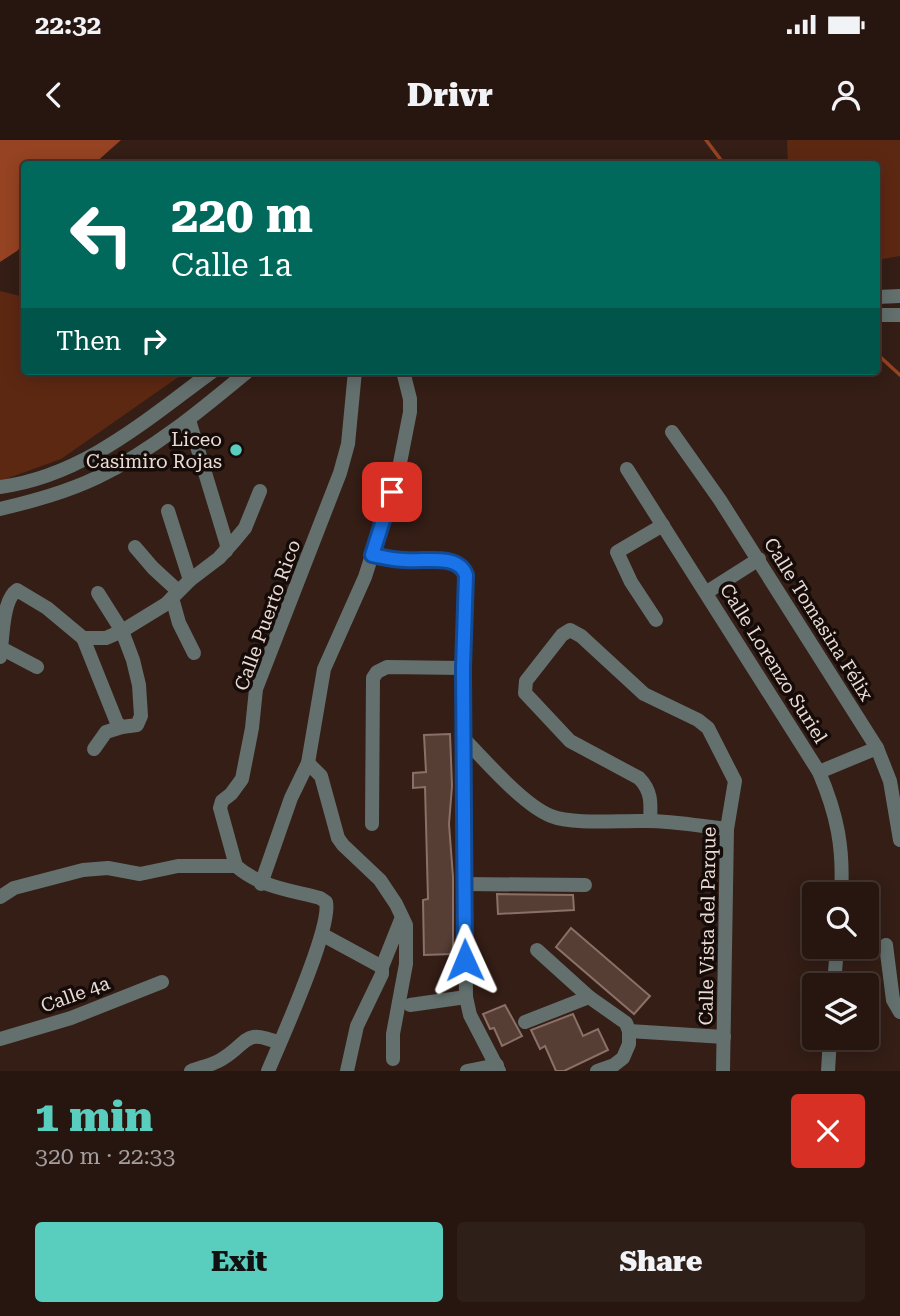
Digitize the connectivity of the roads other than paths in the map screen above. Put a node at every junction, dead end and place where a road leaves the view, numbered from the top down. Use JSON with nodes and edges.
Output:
{"nodes":[{"id":1,"x":880,"y":315,"type":"edge"},
{"id":2,"x":898,"y":315,"type":"edge"},
{"id":3,"x":207,"y":375,"type":"edge"},
{"id":4,"x":243,"y":375,"type":"edge"},
{"id":5,"x":355,"y":375,"type":"edge"},
{"id":6,"x":404,"y":375,"type":"edge"},
{"id":7,"x":189,"y":420,"type":"junction"},
{"id":8,"x":672,"y":432,"type":"dead end"},
{"id":9,"x":627,"y":469,"type":"dead end"},
{"id":10,"x":0,"y":487,"type":"edge"},
{"id":11,"x":260,"y":491,"type":"dead end"},
{"id":12,"x":0,"y":509,"type":"edge"},
{"id":13,"x":168,"y":511,"type":"dead end"},
{"id":14,"x":663,"y":525,"type":"junction"},
{"id":15,"x":135,"y":547,"type":"dead end"},
{"id":16,"x":226,"y":551,"type":"junction"},
{"id":17,"x":372,"y":555,"type":"junction"},
{"id":18,"x":759,"y":559,"type":"junction"},
{"id":19,"x":190,"y":580,"type":"junction"},
{"id":20,"x":706,"y":592,"type":"junction"},
{"id":21,"x":98,"y":593,"type":"dead end"},
{"id":22,"x":175,"y":595,"type":"junction"},
{"id":23,"x":656,"y":620,"type":"dead end"},
{"id":24,"x":122,"y":631,"type":"junction"},
{"id":25,"x":83,"y":638,"type":"junction"},
{"id":26,"x":1,"y":652,"type":"edge"},
{"id":27,"x":194,"y":653,"type":"dead end"},
{"id":28,"x":37,"y":667,"type":"dead end"},
{"id":29,"x":463,"y":668,"type":"junction"},
{"id":30,"x":121,"y":727,"type":"junction"},
{"id":31,"x":463,"y":738,"type":"junction"},
{"id":32,"x":877,"y":748,"type":"junction"},
{"id":33,"x":94,"y":749,"type":"dead end"},
{"id":34,"x":308,"y":763,"type":"junction"},
{"id":35,"x":819,"y":772,"type":"junction"},
{"id":36,"x":650,"y":821,"type":"junction"},
{"id":37,"x":372,"y":824,"type":"dead end"},
{"id":38,"x":727,"y":829,"type":"junction"},
{"id":39,"x":900,"y":840,"type":"edge"},
{"id":40,"x":236,"y":866,"type":"junction"},
{"id":41,"x":842,"y":882,"type":"edge"},
{"id":42,"x":261,"y":884,"type":"junction"},
{"id":43,"x":463,"y":884,"type":"junction"},
{"id":44,"x":585,"y":885,"type":"dead end"},
{"id":45,"x":0,"y":897,"type":"edge"},
{"id":46,"x":403,"y":916,"type":"junction"},
{"id":47,"x":323,"y":934,"type":"junction"},
{"id":48,"x":886,"y":945,"type":"dead end"},
{"id":49,"x":537,"y":950,"type":"dead end"},
{"id":50,"x":383,"y":967,"type":"junction"},
{"id":51,"x":162,"y":982,"type":"dead end"},
{"id":52,"x":466,"y":997,"type":"junction"},
{"id":53,"x":589,"y":997,"type":"junction"},
{"id":54,"x":410,"y":1005,"type":"dead end"},
{"id":55,"x":900,"y":1012,"type":"edge"},
{"id":56,"x":525,"y":1022,"type":"dead end"},
{"id":57,"x":629,"y":1031,"type":"junction"},
{"id":58,"x":724,"y":1037,"type":"junction"},
{"id":59,"x":0,"y":1039,"type":"edge"},
{"id":60,"x":279,"y":1043,"type":"junction"},
{"id":61,"x":829,"y":1050,"type":"edge"},
{"id":62,"x":393,"y":1059,"type":"dead end"},
{"id":63,"x":498,"y":1068,"type":"edge"},
{"id":64,"x":191,"y":1071,"type":"edge"},
{"id":65,"x":268,"y":1071,"type":"edge"},
{"id":66,"x":347,"y":1071,"type":"edge"},
{"id":67,"x":467,"y":1071,"type":"edge"},
{"id":68,"x":597,"y":1071,"type":"edge"},
{"id":69,"x":723,"y":1071,"type":"edge"},
{"id":70,"x":828,"y":1071,"type":"edge"}],
"edges":[{"from":1,"to":2,"type":"street"},
{"from":3,"to":10,"type":"street"},
{"from":4,"to":7,"type":"street"},
{"from":5,"to":40,"type":"street","name":"Calle Puerto Rico"},
{"from":6,"to":17,"type":"street"},
{"from":7,"to":12,"type":"street"},
{"from":7,"to":16,"type":"street"},
{"from":8,"to":18,"type":"street","name":"Calle Tomasina Félix"},
{"from":9,"to":14,"type":"street","name":"Calle Lorenzo Suriel"},
{"from":11,"to":16,"type":"street"},
{"from":13,"to":19,"type":"street"},
{"from":14,"to":20,"type":"street","name":"Calle Lorenzo Suriel"},
{"from":14,"to":23,"type":"street"},
{"from":15,"to":22,"type":"street"},
{"from":16,"to":19,"type":"street"},
{"from":17,"to":29,"type":"street"},
{"from":17,"to":34,"type":"street"},
{"from":18,"to":20,"type":"street"},
{"from":18,"to":32,"type":"street","name":"Calle Tomasina Félix"},
{"from":19,"to":22,"type":"street"},
{"from":20,"to":35,"type":"street","name":"Calle Lorenzo Suriel"},
{"from":21,"to":24,"type":"street"},
{"from":22,"to":24,"type":"street"},
{"from":22,"to":27,"type":"street"},
{"from":24,"to":25,"type":"street"},
{"from":24,"to":30,"type":"street"},
{"from":25,"to":26,"type":"street"},
{"from":25,"to":30,"type":"street"},
{"from":26,"to":28,"type":"street"},
{"from":29,"to":31,"type":"street"},
{"from":29,"to":37,"type":"street"},
{"from":30,"to":33,"type":"street"},
{"from":31,"to":36,"type":"street"},
{"from":31,"to":43,"type":"street"},
{"from":32,"to":35,"type":"street"},
{"from":32,"to":39,"type":"street","name":"Calle Tomasina Félix"},
{"from":34,"to":42,"type":"street"},
{"from":34,"to":46,"type":"street"},
{"from":35,"to":41,"type":"street","name":"Calle Lorenzo Suriel"},
{"from":36,"to":38,"type":"street"},
{"from":36,"to":38,"type":"street","name":"Calle Vista del Parque"},
{"from":38,"to":58,"type":"street","name":"Calle Vista del Parque"},
{"from":40,"to":42,"type":"street"},
{"from":40,"to":45,"type":"street"},
{"from":42,"to":47,"type":"street"},
{"from":43,"to":44,"type":"street"},
{"from":43,"to":52,"type":"street"},
{"from":46,"to":50,"type":"street"},
{"from":46,"to":62,"type":"street"},
{"from":47,"to":50,"type":"street"},
{"from":47,"to":60,"type":"street"},
{"from":48,"to":55,"type":"street"},
{"from":49,"to":53,"type":"street"},
{"from":50,"to":66,"type":"street"},
{"from":51,"to":59,"type":"street","name":"Calle 4a"},
{"from":52,"to":54,"type":"street"},
{"from":52,"to":63,"type":"street"},
{"from":53,"to":56,"type":"street"},
{"from":53,"to":57,"type":"street"},
{"from":57,"to":58,"type":"street"},
{"from":57,"to":68,"type":"street"},
{"from":58,"to":69,"type":"street","name":"Calle Vista del Parque"},
{"from":60,"to":64,"type":"street"},
{"from":60,"to":65,"type":"street"},
{"from":61,"to":70,"type":"street"},
{"from":63,"to":67,"type":"street"}]}
